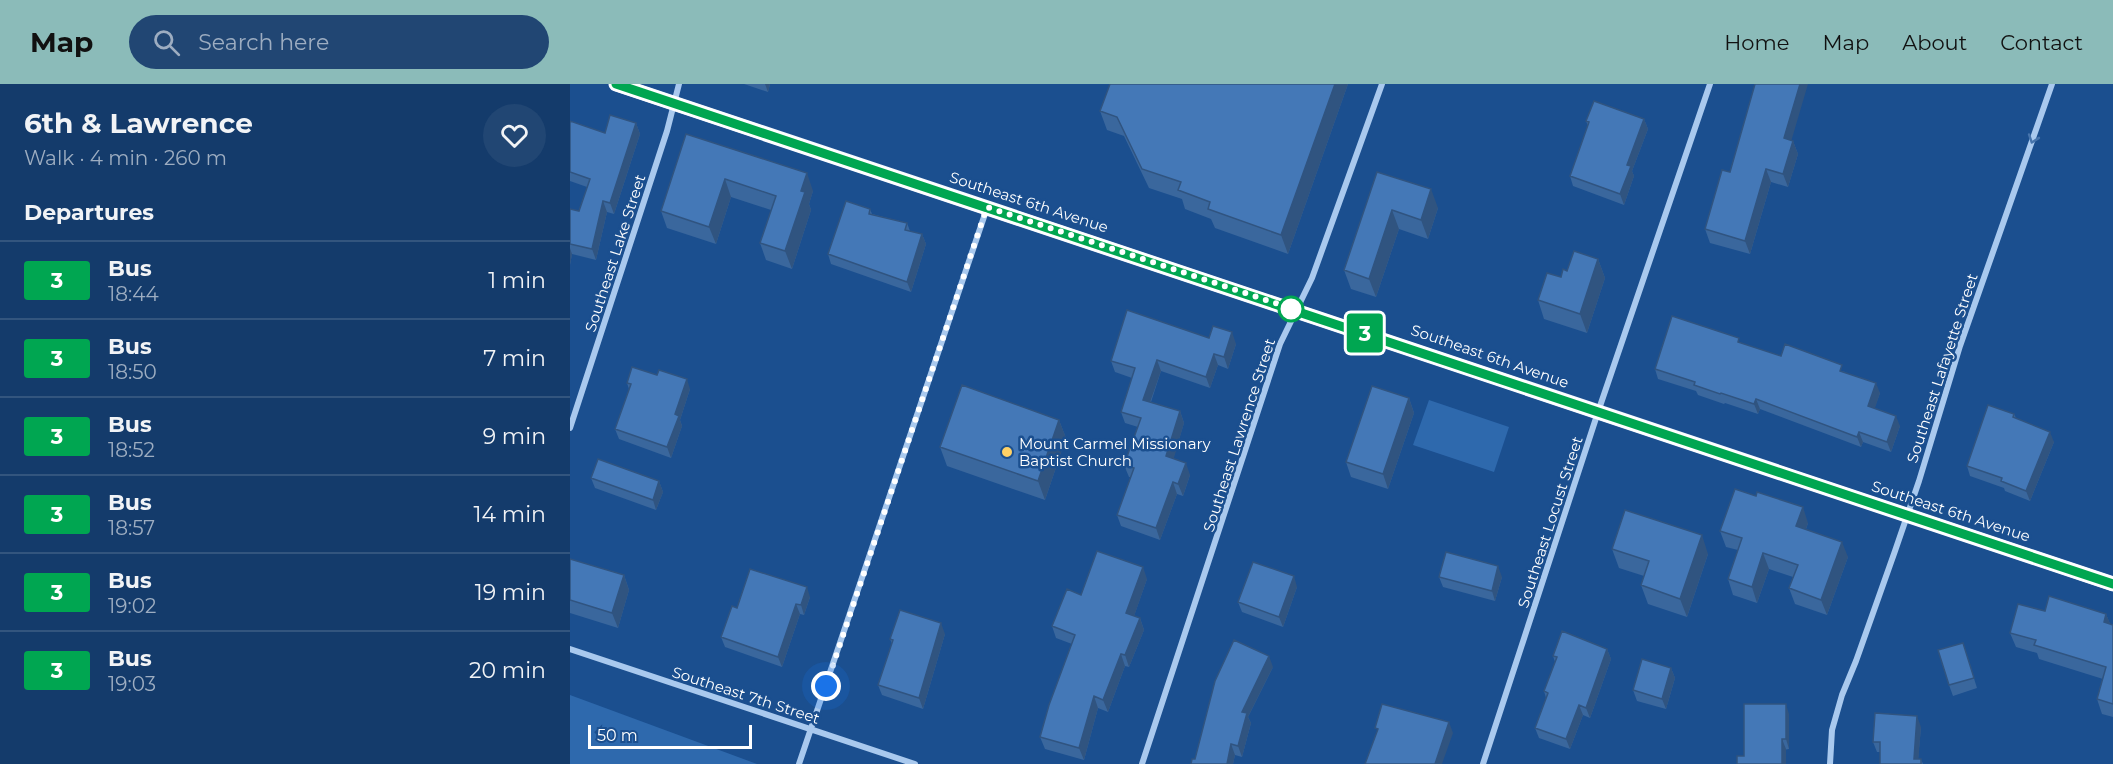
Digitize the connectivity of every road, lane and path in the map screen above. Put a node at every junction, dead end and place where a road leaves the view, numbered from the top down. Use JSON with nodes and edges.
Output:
{"nodes":[{"id":1,"x":616,"y":84,"type":"edge"},
{"id":2,"x":679,"y":84,"type":"edge"},
{"id":3,"x":1382,"y":84,"type":"edge"},
{"id":4,"x":1710,"y":84,"type":"edge"},
{"id":5,"x":2052,"y":84,"type":"edge"},
{"id":6,"x":674,"y":103,"type":"junction"},
{"id":7,"x":987,"y":207,"type":"junction"},
{"id":8,"x":1296,"y":310,"type":"junction"},
{"id":9,"x":1598,"y":412,"type":"junction"},
{"id":10,"x":570,"y":428,"type":"edge"},
{"id":11,"x":1908,"y":515,"type":"junction"},
{"id":12,"x":2113,"y":584,"type":"edge"},
{"id":13,"x":570,"y":649,"type":"edge"},
{"id":14,"x":811,"y":729,"type":"junction"},
{"id":15,"x":800,"y":764,"type":"edge"},
{"id":16,"x":915,"y":764,"type":"edge"},
{"id":17,"x":1142,"y":764,"type":"edge"},
{"id":18,"x":1483,"y":764,"type":"edge"},
{"id":19,"x":1830,"y":764,"type":"edge"}],
"edges":[{"from":1,"to":6,"type":"main road","name":"Southeast 6th Avenue"},
{"from":2,"to":6,"type":"street","name":"Southeast Lake Street"},
{"from":3,"to":8,"type":"street","name":"Southeast Lawrence Street"},
{"from":4,"to":9,"type":"street","name":"Southeast Locust Street"},
{"from":5,"to":11,"type":"street","name":"Southeast Lafayette Street","one_way":true},
{"from":6,"to":7,"type":"main road","name":"Southeast 6th Avenue"},
{"from":6,"to":10,"type":"street","name":"Southeast Lake Street"},
{"from":7,"to":8,"type":"main road","name":"Southeast 6th Avenue"},
{"from":7,"to":14,"type":"street"},
{"from":8,"to":9,"type":"main road","name":"Southeast 6th Avenue"},
{"from":8,"to":17,"type":"street","name":"Southeast Lawrence Street"},
{"from":9,"to":11,"type":"main road","name":"Southeast 6th Avenue"},
{"from":9,"to":18,"type":"street","name":"Southeast Locust Street"},
{"from":11,"to":12,"type":"main road","name":"Southeast 6th Avenue"},
{"from":11,"to":19,"type":"street","name":"Southeast Lafayette Street"},
{"from":13,"to":14,"type":"street","name":"Southeast 7th Street"},
{"from":14,"to":15,"type":"street"},
{"from":14,"to":16,"type":"street","name":"Southeast 7th Street"}]}
